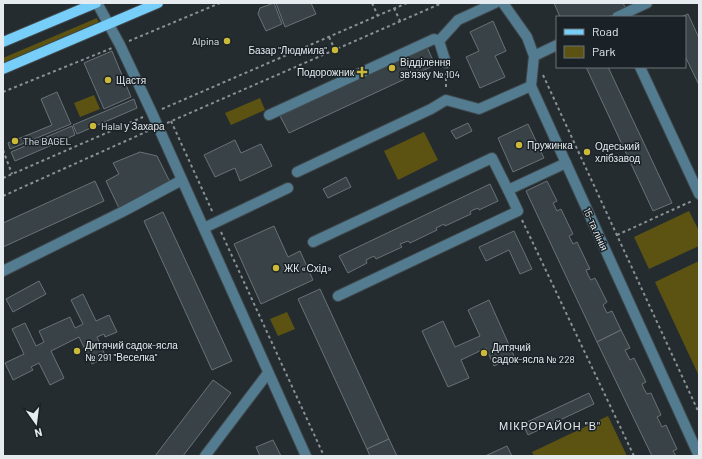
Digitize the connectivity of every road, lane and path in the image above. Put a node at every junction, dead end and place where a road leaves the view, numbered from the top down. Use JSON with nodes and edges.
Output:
{"nodes":[{"id":1,"x":96,"y":3,"type":"edge"},
{"id":2,"x":158,"y":3,"type":"edge"},
{"id":3,"x":372,"y":3,"type":"edge"},
{"id":4,"x":407,"y":3,"type":"edge"},
{"id":5,"x":442,"y":3,"type":"edge"},
{"id":6,"x":495,"y":3,"type":"edge"},
{"id":7,"x":503,"y":3,"type":"edge"},
{"id":8,"x":647,"y":3,"type":"edge"},
{"id":9,"x":394,"y":8,"type":"junction"},
{"id":10,"x":378,"y":16,"type":"junction"},
{"id":11,"x":619,"y":16,"type":"edge"},
{"id":12,"x":400,"y":21,"type":"junction"},
{"id":13,"x":108,"y":24,"type":"junction"},
{"id":14,"x":329,"y":37,"type":"junction"},
{"id":15,"x":439,"y":41,"type":"junction"},
{"id":16,"x":3,"y":42,"type":"edge"},
{"id":17,"x":556,"y":45,"type":"edge"},
{"id":18,"x":335,"y":50,"type":"junction"},
{"id":19,"x":534,"y":56,"type":"junction"},
{"id":20,"x":446,"y":63,"type":"joint"},
{"id":21,"x":3,"y":68,"type":"edge"},
{"id":22,"x":640,"y":68,"type":"edge"},
{"id":23,"x":531,"y":86,"type":"junction"},
{"id":24,"x":446,"y":100,"type":"junction"},
{"id":25,"x":152,"y":113,"type":"junction"},
{"id":26,"x":269,"y":115,"type":"dead end"},
{"id":27,"x":171,"y":121,"type":"junction"},
{"id":28,"x":158,"y":126,"type":"junction"},
{"id":29,"x":3,"y":150,"type":"edge"},
{"id":30,"x":566,"y":162,"type":"junction"},
{"id":31,"x":297,"y":172,"type":"dead end"},
{"id":32,"x":12,"y":174,"type":"junction"},
{"id":33,"x":3,"y":178,"type":"edge"},
{"id":34,"x":182,"y":180,"type":"junction"},
{"id":35,"x":288,"y":188,"type":"dead end"},
{"id":36,"x":508,"y":190,"type":"junction"},
{"id":37,"x":3,"y":196,"type":"edge"},
{"id":38,"x":696,"y":198,"type":"edge"},
{"id":39,"x":518,"y":211,"type":"junction"},
{"id":40,"x":217,"y":222,"type":"junction"},
{"id":41,"x":204,"y":228,"type":"junction"},
{"id":42,"x":617,"y":235,"type":"junction"},
{"id":43,"x":313,"y":242,"type":"dead end"},
{"id":44,"x":3,"y":271,"type":"edge"},
{"id":45,"x":338,"y":296,"type":"dead end"},
{"id":46,"x":268,"y":372,"type":"junction"},
{"id":47,"x":699,"y":413,"type":"edge"},
{"id":48,"x":205,"y":456,"type":"edge"},
{"id":49,"x":306,"y":456,"type":"edge"},
{"id":50,"x":324,"y":456,"type":"edge"},
{"id":51,"x":634,"y":456,"type":"edge"},
{"id":52,"x":699,"y":456,"type":"edge"}],
"edges":[{"from":1,"to":13,"type":"street"},
{"from":1,"to":16,"type":"main road"},
{"from":2,"to":13,"type":"main road"},
{"from":3,"to":10,"type":"path"},
{"from":4,"to":9,"type":"path"},
{"from":5,"to":12,"type":"path"},
{"from":6,"to":15,"type":"street"},
{"from":7,"to":19,"type":"street"},
{"from":8,"to":11,"type":"street"},
{"from":9,"to":10,"type":"path"},
{"from":9,"to":12,"type":"path"},
{"from":10,"to":14,"type":"path"},
{"from":12,"to":18,"type":"path"},
{"from":13,"to":21,"type":"main road"},
{"from":13,"to":25,"type":"street"},
{"from":14,"to":18,"type":"path"},
{"from":14,"to":25,"type":"path"},
{"from":15,"to":20,"type":"street"},
{"from":15,"to":26,"type":"street"},
{"from":17,"to":19,"type":"street"},
{"from":18,"to":27,"type":"path"},
{"from":19,"to":23,"type":"street"},
{"from":19,"to":42,"type":"path"},
{"from":20,"to":24,"type":"path"},
{"from":22,"to":38,"type":"street"},
{"from":23,"to":24,"type":"street"},
{"from":23,"to":30,"type":"street","name":"15-та лінія"},
{"from":24,"to":31,"type":"street"},
{"from":25,"to":28,"type":"street"},
{"from":25,"to":32,"type":"path"},
{"from":27,"to":28,"type":"path"},
{"from":27,"to":40,"type":"path"},
{"from":28,"to":34,"type":"street"},
{"from":28,"to":37,"type":"path"},
{"from":29,"to":32,"type":"path"},
{"from":30,"to":36,"type":"street"},
{"from":30,"to":52,"type":"street","name":"15-та лінія"},
{"from":32,"to":33,"type":"path"},
{"from":34,"to":41,"type":"street"},
{"from":34,"to":44,"type":"street"},
{"from":35,"to":40,"type":"street"},
{"from":36,"to":39,"type":"street"},
{"from":36,"to":43,"type":"street"},
{"from":38,"to":42,"type":"path"},
{"from":39,"to":45,"type":"street"},
{"from":39,"to":51,"type":"path"},
{"from":40,"to":41,"type":"street"},
{"from":40,"to":50,"type":"path"},
{"from":41,"to":46,"type":"street"},
{"from":42,"to":47,"type":"path"},
{"from":46,"to":48,"type":"street"},
{"from":46,"to":49,"type":"street"}]}
